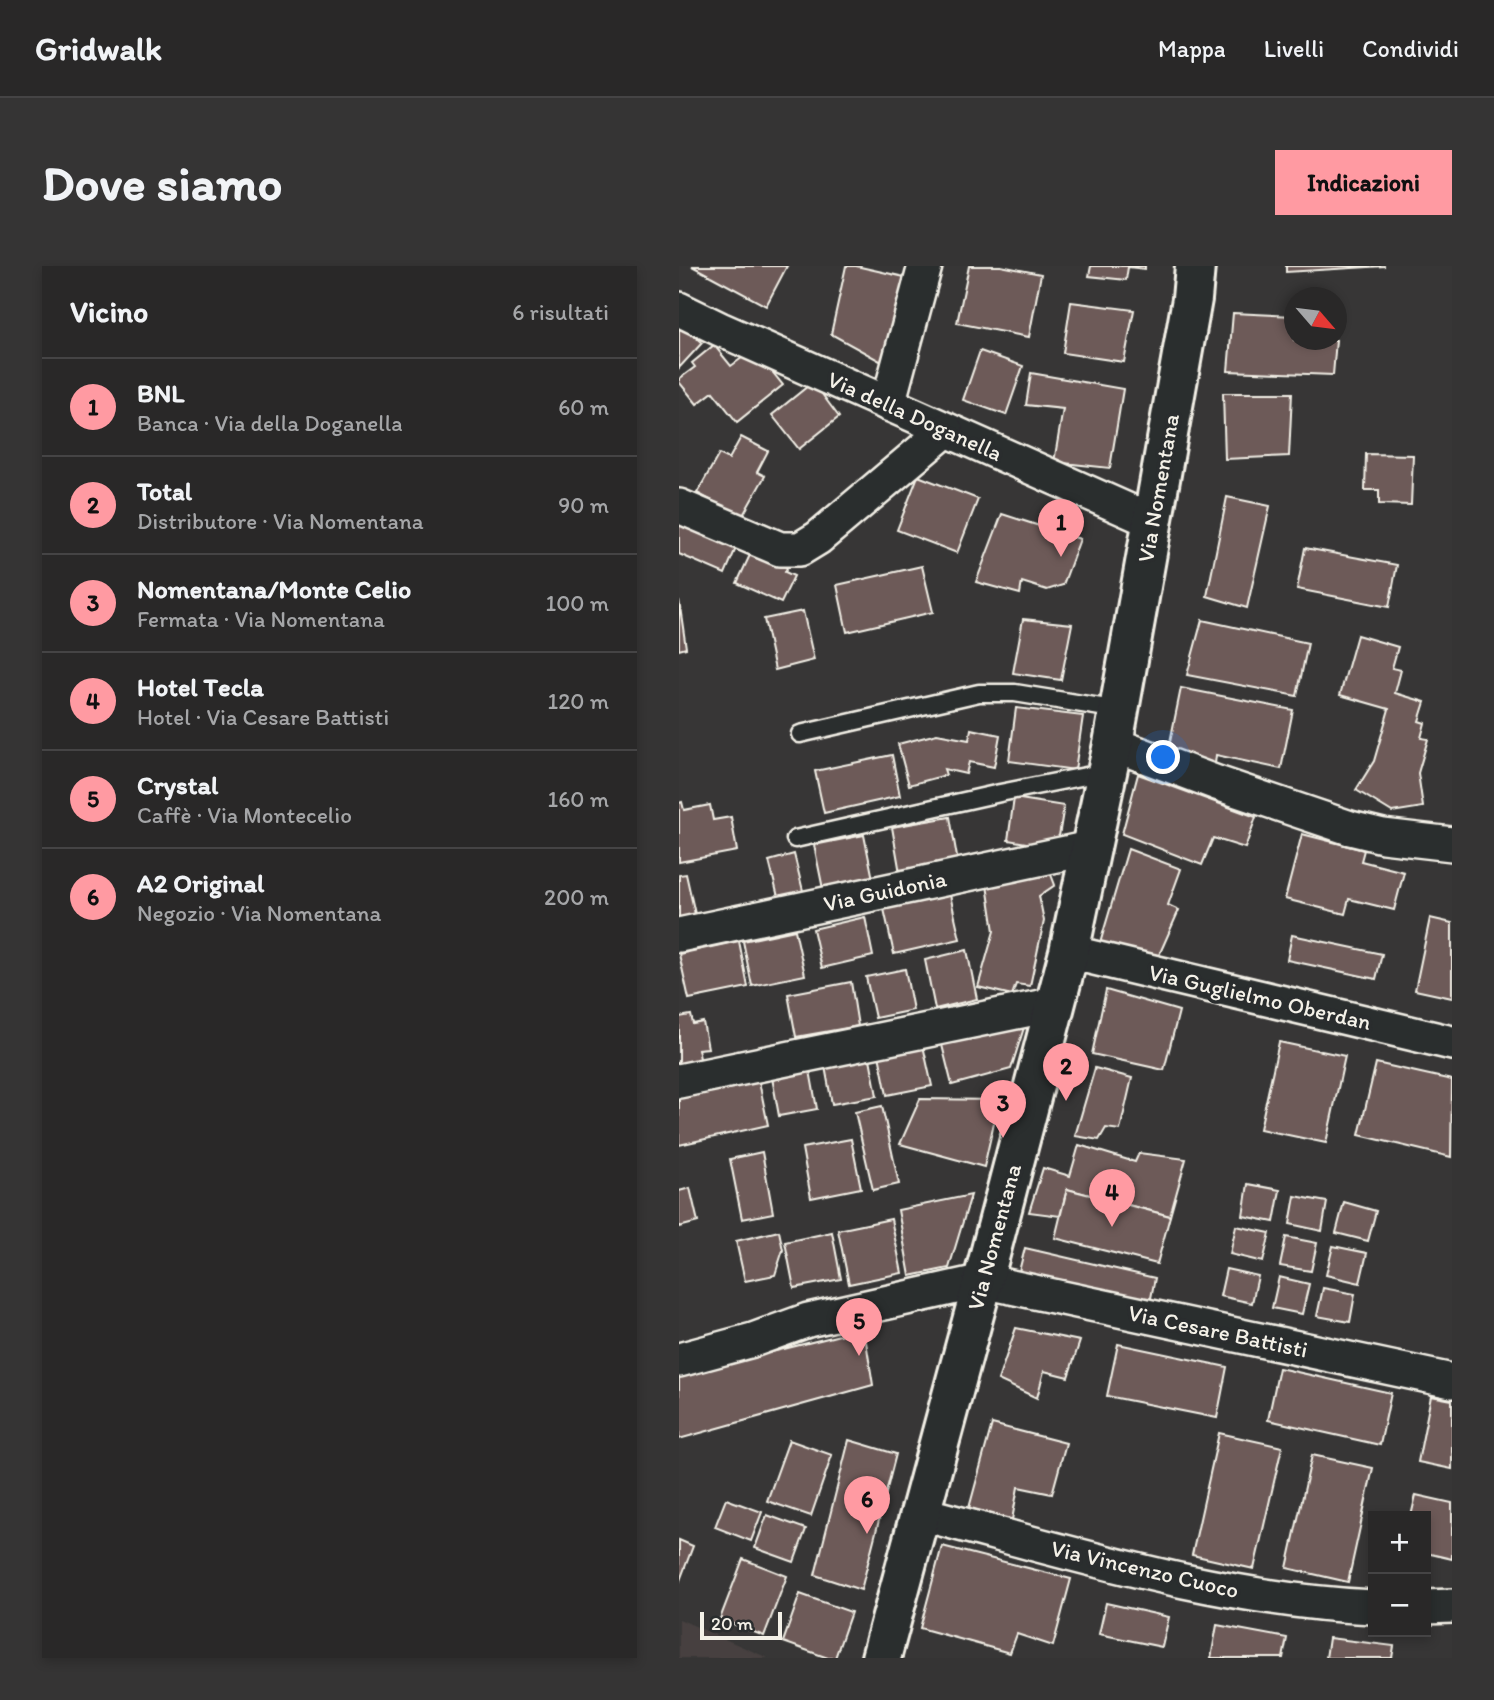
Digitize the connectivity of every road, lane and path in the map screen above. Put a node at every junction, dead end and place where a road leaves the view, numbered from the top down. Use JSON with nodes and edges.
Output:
{"nodes":[{"id":1,"x":925,"y":266,"type":"edge"},
{"id":2,"x":1195,"y":266,"type":"edge"},
{"id":3,"x":679,"y":309,"type":"edge"},
{"id":4,"x":888,"y":404,"type":"junction"},
{"id":5,"x":946,"y":430,"type":"junction"},
{"id":6,"x":679,"y":506,"type":"edge"},
{"id":7,"x":1152,"y":521,"type":"junction"},
{"id":8,"x":800,"y":734,"type":"dead end"},
{"id":9,"x":1113,"y":742,"type":"junction"},
{"id":10,"x":795,"y":839,"type":"dead end"},
{"id":11,"x":1452,"y":844,"type":"edge"},
{"id":12,"x":1090,"y":848,"type":"junction"},
{"id":13,"x":679,"y":935,"type":"edge"},
{"id":14,"x":1069,"y":952,"type":"junction"},
{"id":15,"x":1055,"y":1004,"type":"junction"},
{"id":16,"x":1452,"y":1043,"type":"edge"},
{"id":17,"x":679,"y":1082,"type":"edge"},
{"id":18,"x":983,"y":1281,"type":"junction"},
{"id":19,"x":679,"y":1360,"type":"edge"},
{"id":20,"x":1452,"y":1381,"type":"edge"},
{"id":21,"x":919,"y":1513,"type":"junction"},
{"id":22,"x":1452,"y":1606,"type":"edge"},
{"id":23,"x":1368,"y":1607,"type":"edge"},
{"id":24,"x":1431,"y":1607,"type":"edge"},
{"id":25,"x":881,"y":1658,"type":"edge"}],
"edges":[{"from":1,"to":4,"type":"street"},
{"from":2,"to":7,"type":"street","name":"Via Nomentana"},
{"from":3,"to":4,"type":"street","name":"Via della Doganella"},
{"from":4,"to":5,"type":"street","name":"Via della Doganella"},
{"from":5,"to":6,"type":"street"},
{"from":5,"to":7,"type":"street","name":"Via della Doganella"},
{"from":7,"to":9,"type":"street","name":"Via Nomentana"},
{"from":8,"to":9,"type":"lane"},
{"from":9,"to":10,"type":"lane"},
{"from":9,"to":11,"type":"street"},
{"from":9,"to":12,"type":"street","name":"Via Nomentana"},
{"from":12,"to":13,"type":"street","name":"Via Guidonia"},
{"from":12,"to":14,"type":"street","name":"Via Nomentana"},
{"from":14,"to":15,"type":"street","name":"Via Nomentana"},
{"from":14,"to":16,"type":"street","name":"Via Guglielmo Oberdan"},
{"from":15,"to":17,"type":"street"},
{"from":15,"to":18,"type":"street","name":"Via Nomentana"},
{"from":18,"to":19,"type":"street"},
{"from":18,"to":20,"type":"street","name":"Via Cesare Battisti"},
{"from":18,"to":21,"type":"street","name":"Via Nomentana"},
{"from":21,"to":23,"type":"street","name":"Via Vincenzo Cuoco"},
{"from":21,"to":25,"type":"street","name":"Via Nomentana"},
{"from":22,"to":24,"type":"street"}]}
